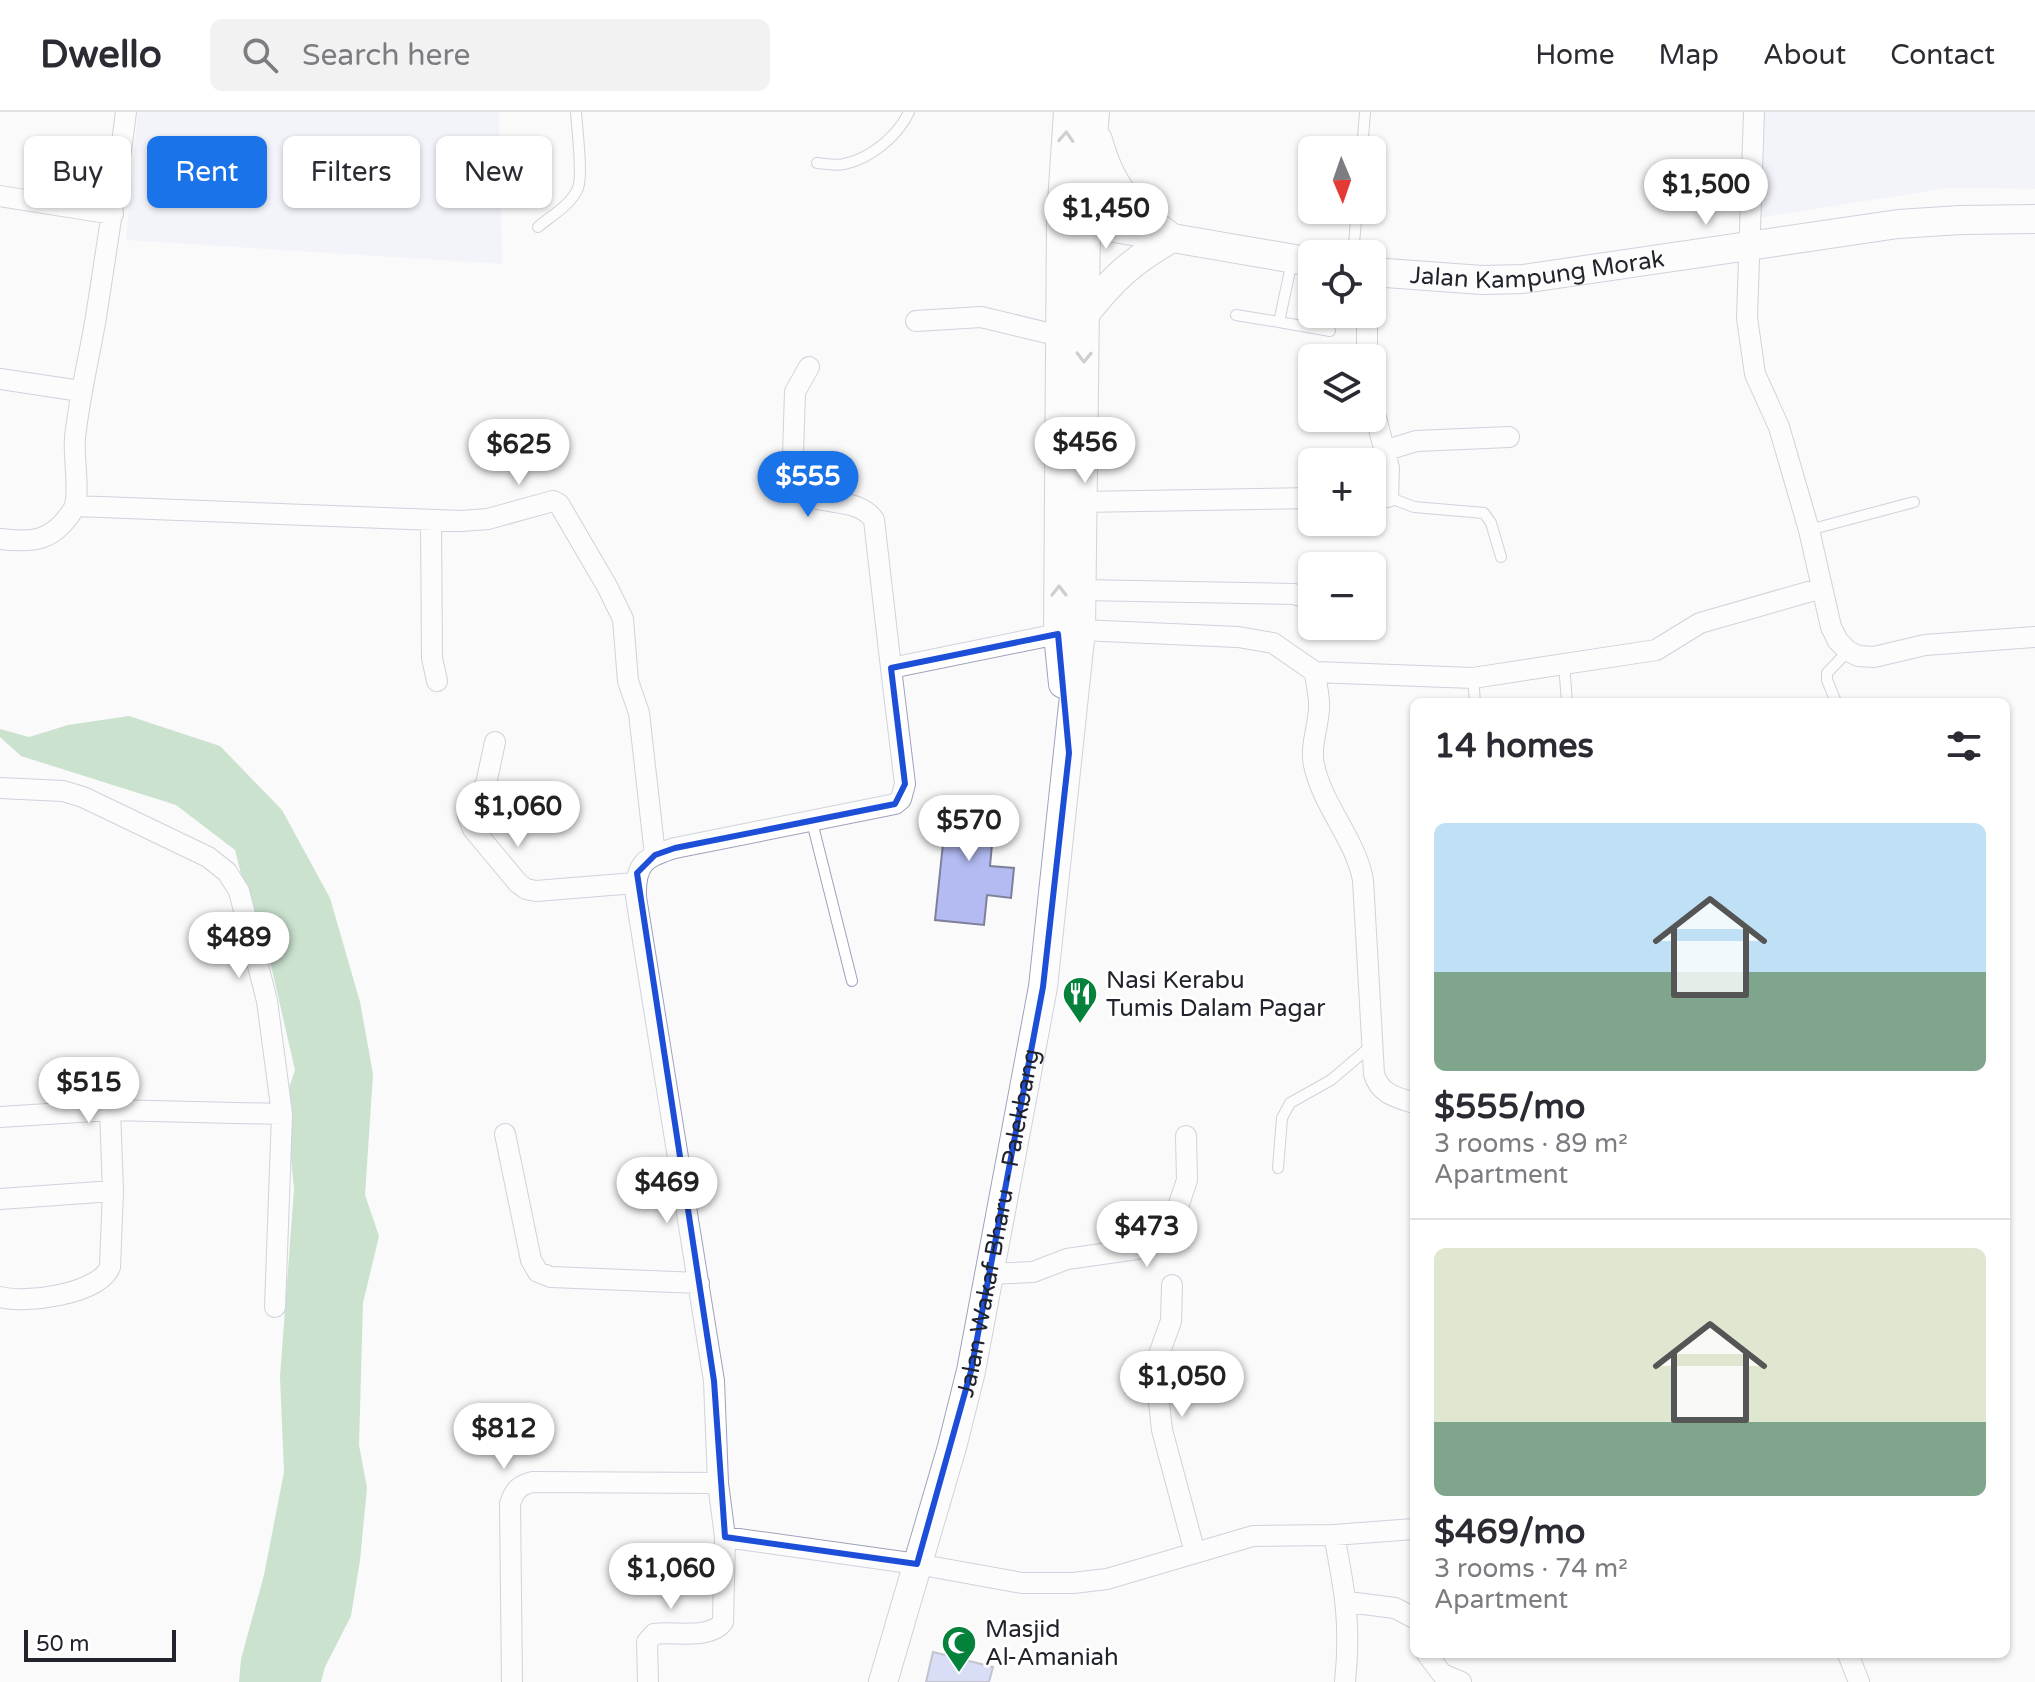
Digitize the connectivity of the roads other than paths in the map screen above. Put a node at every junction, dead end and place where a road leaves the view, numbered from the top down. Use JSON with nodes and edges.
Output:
{"nodes":[{"id":1,"x":126,"y":112,"type":"edge"},
{"id":2,"x":576,"y":112,"type":"edge"},
{"id":3,"x":909,"y":112,"type":"edge"},
{"id":4,"x":1365,"y":112,"type":"edge"},
{"id":5,"x":1754,"y":112,"type":"edge"},
{"id":6,"x":1085,"y":116,"type":"edge"},
{"id":7,"x":1363,"y":136,"type":"edge"},
{"id":8,"x":817,"y":163,"type":"dead end"},
{"id":9,"x":0,"y":196,"type":"edge"},
{"id":10,"x":113,"y":214,"type":"junction"},
{"id":11,"x":2035,"y":219,"type":"edge"},
{"id":12,"x":1074,"y":221,"type":"junction"},
{"id":13,"x":538,"y":227,"type":"dead end"},
{"id":14,"x":1172,"y":238,"type":"junction"},
{"id":15,"x":1750,"y":247,"type":"junction"},
{"id":16,"x":1298,"y":259,"type":"edge"},
{"id":17,"x":1298,"y":271,"type":"edge"},
{"id":18,"x":1386,"y":279,"type":"edge"},
{"id":19,"x":1085,"y":314,"type":"junction"},
{"id":20,"x":1236,"y":315,"type":"dead end"},
{"id":21,"x":916,"y":321,"type":"dead end"},
{"id":22,"x":1279,"y":322,"type":"junction"},
{"id":23,"x":1330,"y":331,"type":"dead end"},
{"id":24,"x":1060,"y":336,"type":"junction"},
{"id":25,"x":809,"y":367,"type":"dead end"},
{"id":26,"x":0,"y":379,"type":"edge"},
{"id":27,"x":80,"y":391,"type":"junction"},
{"id":28,"x":1509,"y":437,"type":"dead end"},
{"id":29,"x":1386,"y":450,"type":"edge"},
{"id":30,"x":1386,"y":458,"type":"edge"},
{"id":31,"x":1386,"y":478,"type":"edge"},
{"id":32,"x":1298,"y":498,"type":"edge"},
{"id":33,"x":1386,"y":499,"type":"edge"},
{"id":34,"x":1082,"y":502,"type":"junction"},
{"id":35,"x":1914,"y":502,"type":"dead end"},
{"id":36,"x":75,"y":506,"type":"junction"},
{"id":37,"x":431,"y":521,"type":"junction"},
{"id":38,"x":1809,"y":530,"type":"junction"},
{"id":39,"x":0,"y":539,"type":"edge"},
{"id":40,"x":1501,"y":557,"type":"dead end"},
{"id":41,"x":1822,"y":588,"type":"junction"},
{"id":42,"x":1082,"y":590,"type":"junction"},
{"id":43,"x":1298,"y":595,"type":"edge"},
{"id":44,"x":1069,"y":632,"type":"junction"},
{"id":45,"x":2035,"y":637,"type":"edge"},
{"id":46,"x":1848,"y":651,"type":"junction"},
{"id":47,"x":1564,"y":664,"type":"junction"},
{"id":48,"x":891,"y":668,"type":"junction"},
{"id":49,"x":1315,"y":672,"type":"junction"},
{"id":50,"x":1473,"y":678,"type":"junction"},
{"id":51,"x":437,"y":681,"type":"dead end"},
{"id":52,"x":1475,"y":698,"type":"edge"},
{"id":53,"x":1567,"y":698,"type":"edge"},
{"id":54,"x":1835,"y":698,"type":"edge"},
{"id":55,"x":495,"y":742,"type":"dead end"},
{"id":56,"x":0,"y":788,"type":"edge"},
{"id":57,"x":812,"y":822,"type":"junction"},
{"id":58,"x":655,"y":855,"type":"junction"},
{"id":59,"x":635,"y":883,"type":"junction"},
{"id":60,"x":852,"y":981,"type":"dead end"},
{"id":61,"x":1373,"y":1045,"type":"junction"},
{"id":62,"x":1410,"y":1102,"type":"edge"},
{"id":63,"x":110,"y":1110,"type":"junction"},
{"id":64,"x":282,"y":1114,"type":"junction"},
{"id":65,"x":0,"y":1117,"type":"edge"},
{"id":66,"x":505,"y":1134,"type":"dead end"},
{"id":67,"x":1186,"y":1136,"type":"dead end"},
{"id":68,"x":1278,"y":1168,"type":"dead end"},
{"id":69,"x":113,"y":1191,"type":"junction"},
{"id":70,"x":0,"y":1199,"type":"edge"},
{"id":71,"x":989,"y":1274,"type":"junction"},
{"id":72,"x":699,"y":1283,"type":"junction"},
{"id":73,"x":1172,"y":1285,"type":"dead end"},
{"id":74,"x":0,"y":1297,"type":"edge"},
{"id":75,"x":275,"y":1307,"type":"dead end"},
{"id":76,"x":718,"y":1483,"type":"junction"},
{"id":77,"x":1410,"y":1529,"type":"edge"},
{"id":78,"x":1334,"y":1535,"type":"junction"},
{"id":79,"x":725,"y":1537,"type":"junction"},
{"id":80,"x":1195,"y":1553,"type":"junction"},
{"id":81,"x":917,"y":1564,"type":"junction"},
{"id":82,"x":1348,"y":1602,"type":"junction"},
{"id":83,"x":1410,"y":1616,"type":"edge"},
{"id":84,"x":1430,"y":1658,"type":"edge"},
{"id":85,"x":1850,"y":1658,"type":"edge"},
{"id":86,"x":512,"y":1682,"type":"edge"},
{"id":87,"x":648,"y":1682,"type":"edge"},
{"id":88,"x":883,"y":1682,"type":"edge"},
{"id":89,"x":1345,"y":1682,"type":"edge"},
{"id":90,"x":1461,"y":1682,"type":"edge"},
{"id":91,"x":1859,"y":1682,"type":"edge"}],
"edges":[{"from":1,"to":10,"type":"street"},
{"from":2,"to":13,"type":"lane"},
{"from":3,"to":8,"type":"lane"},
{"from":4,"to":7,"type":"lane"},
{"from":5,"to":15,"type":"street"},
{"from":6,"to":12,"type":"main road","name":"Jalan Wakaf Bharu - Palekbang"},
{"from":6,"to":14,"type":"main road"},
{"from":9,"to":10,"type":"street"},
{"from":10,"to":27,"type":"street"},
{"from":11,"to":15,"type":"main road","name":"Jalan Kampung Morak"},
{"from":12,"to":14,"type":"main road"},
{"from":12,"to":19,"type":"main road","name":"Jalan Wakaf Bharu - Palekbang"},
{"from":12,"to":24,"type":"main road","name":"Jalan Wakaf Bharu - Palekbang"},
{"from":14,"to":16,"type":"main road"},
{"from":14,"to":19,"type":"main road"},
{"from":15,"to":18,"type":"main road","name":"Jalan Kampung Morak"},
{"from":15,"to":38,"type":"street"},
{"from":17,"to":22,"type":"lane"},
{"from":19,"to":34,"type":"main road","name":"Jalan Wakaf Bharu - Palekbang","one_way":true},
{"from":20,"to":22,"type":"lane"},
{"from":21,"to":24,"type":"street"},
{"from":22,"to":23,"type":"lane"},
{"from":44,"to":24,"type":"main road","name":"Jalan Wakaf Bharu - Palekbang","one_way":true},
{"from":25,"to":48,"type":"street"},
{"from":26,"to":27,"type":"street"},
{"from":27,"to":36,"type":"street"},
{"from":28,"to":29,"type":"street"},
{"from":30,"to":31,"type":"street"},
{"from":32,"to":34,"type":"street"},
{"from":33,"to":40,"type":"lane"},
{"from":34,"to":42,"type":"main road","name":"Jalan Wakaf Bharu - Palekbang"},
{"from":35,"to":38,"type":"lane"},
{"from":36,"to":37,"type":"street"},
{"from":36,"to":39,"type":"street"},
{"from":37,"to":51,"type":"street"},
{"from":37,"to":58,"type":"street"},
{"from":38,"to":41,"type":"street"},
{"from":41,"to":46,"type":"street"},
{"from":41,"to":47,"type":"street"},
{"from":42,"to":43,"type":"street"},
{"from":42,"to":44,"type":"main road","name":"Jalan Wakaf Bharu - Palekbang"},
{"from":44,"to":48,"type":"street"},
{"from":44,"to":49,"type":"street"},
{"from":44,"to":71,"type":"main road","name":"Jalan Wakaf Bharu - Palekbang"},
{"from":45,"to":46,"type":"street"},
{"from":46,"to":54,"type":"lane"},
{"from":47,"to":50,"type":"street"},
{"from":47,"to":53,"type":"lane"},
{"from":48,"to":57,"type":"street"},
{"from":49,"to":50,"type":"street"},
{"from":49,"to":61,"type":"street"},
{"from":50,"to":52,"type":"lane"},
{"from":55,"to":59,"type":"street"},
{"from":56,"to":64,"type":"street"},
{"from":57,"to":58,"type":"street"},
{"from":57,"to":60,"type":"lane"},
{"from":58,"to":59,"type":"street"},
{"from":59,"to":72,"type":"street"},
{"from":61,"to":62,"type":"street"},
{"from":61,"to":68,"type":"lane"},
{"from":63,"to":64,"type":"street"},
{"from":63,"to":65,"type":"street"},
{"from":63,"to":69,"type":"street"},
{"from":64,"to":75,"type":"street"},
{"from":66,"to":72,"type":"street"},
{"from":67,"to":71,"type":"street"},
{"from":69,"to":70,"type":"street"},
{"from":69,"to":74,"type":"street"},
{"from":71,"to":81,"type":"main road","name":"Jalan Wakaf Bharu - Palekbang"},
{"from":72,"to":76,"type":"street"},
{"from":73,"to":80,"type":"street"},
{"from":76,"to":79,"type":"street"},
{"from":76,"to":86,"type":"street"},
{"from":77,"to":78,"type":"street"},
{"from":78,"to":80,"type":"street"},
{"from":78,"to":82,"type":"street"},
{"from":79,"to":81,"type":"street"},
{"from":79,"to":87,"type":"street"},
{"from":80,"to":81,"type":"street"},
{"from":81,"to":88,"type":"main road","name":"Jalan Wakaf Bharu - Palekbang"},
{"from":82,"to":83,"type":"street"},
{"from":82,"to":89,"type":"street"},
{"from":84,"to":90,"type":"street"},
{"from":85,"to":91,"type":"street"}]}
